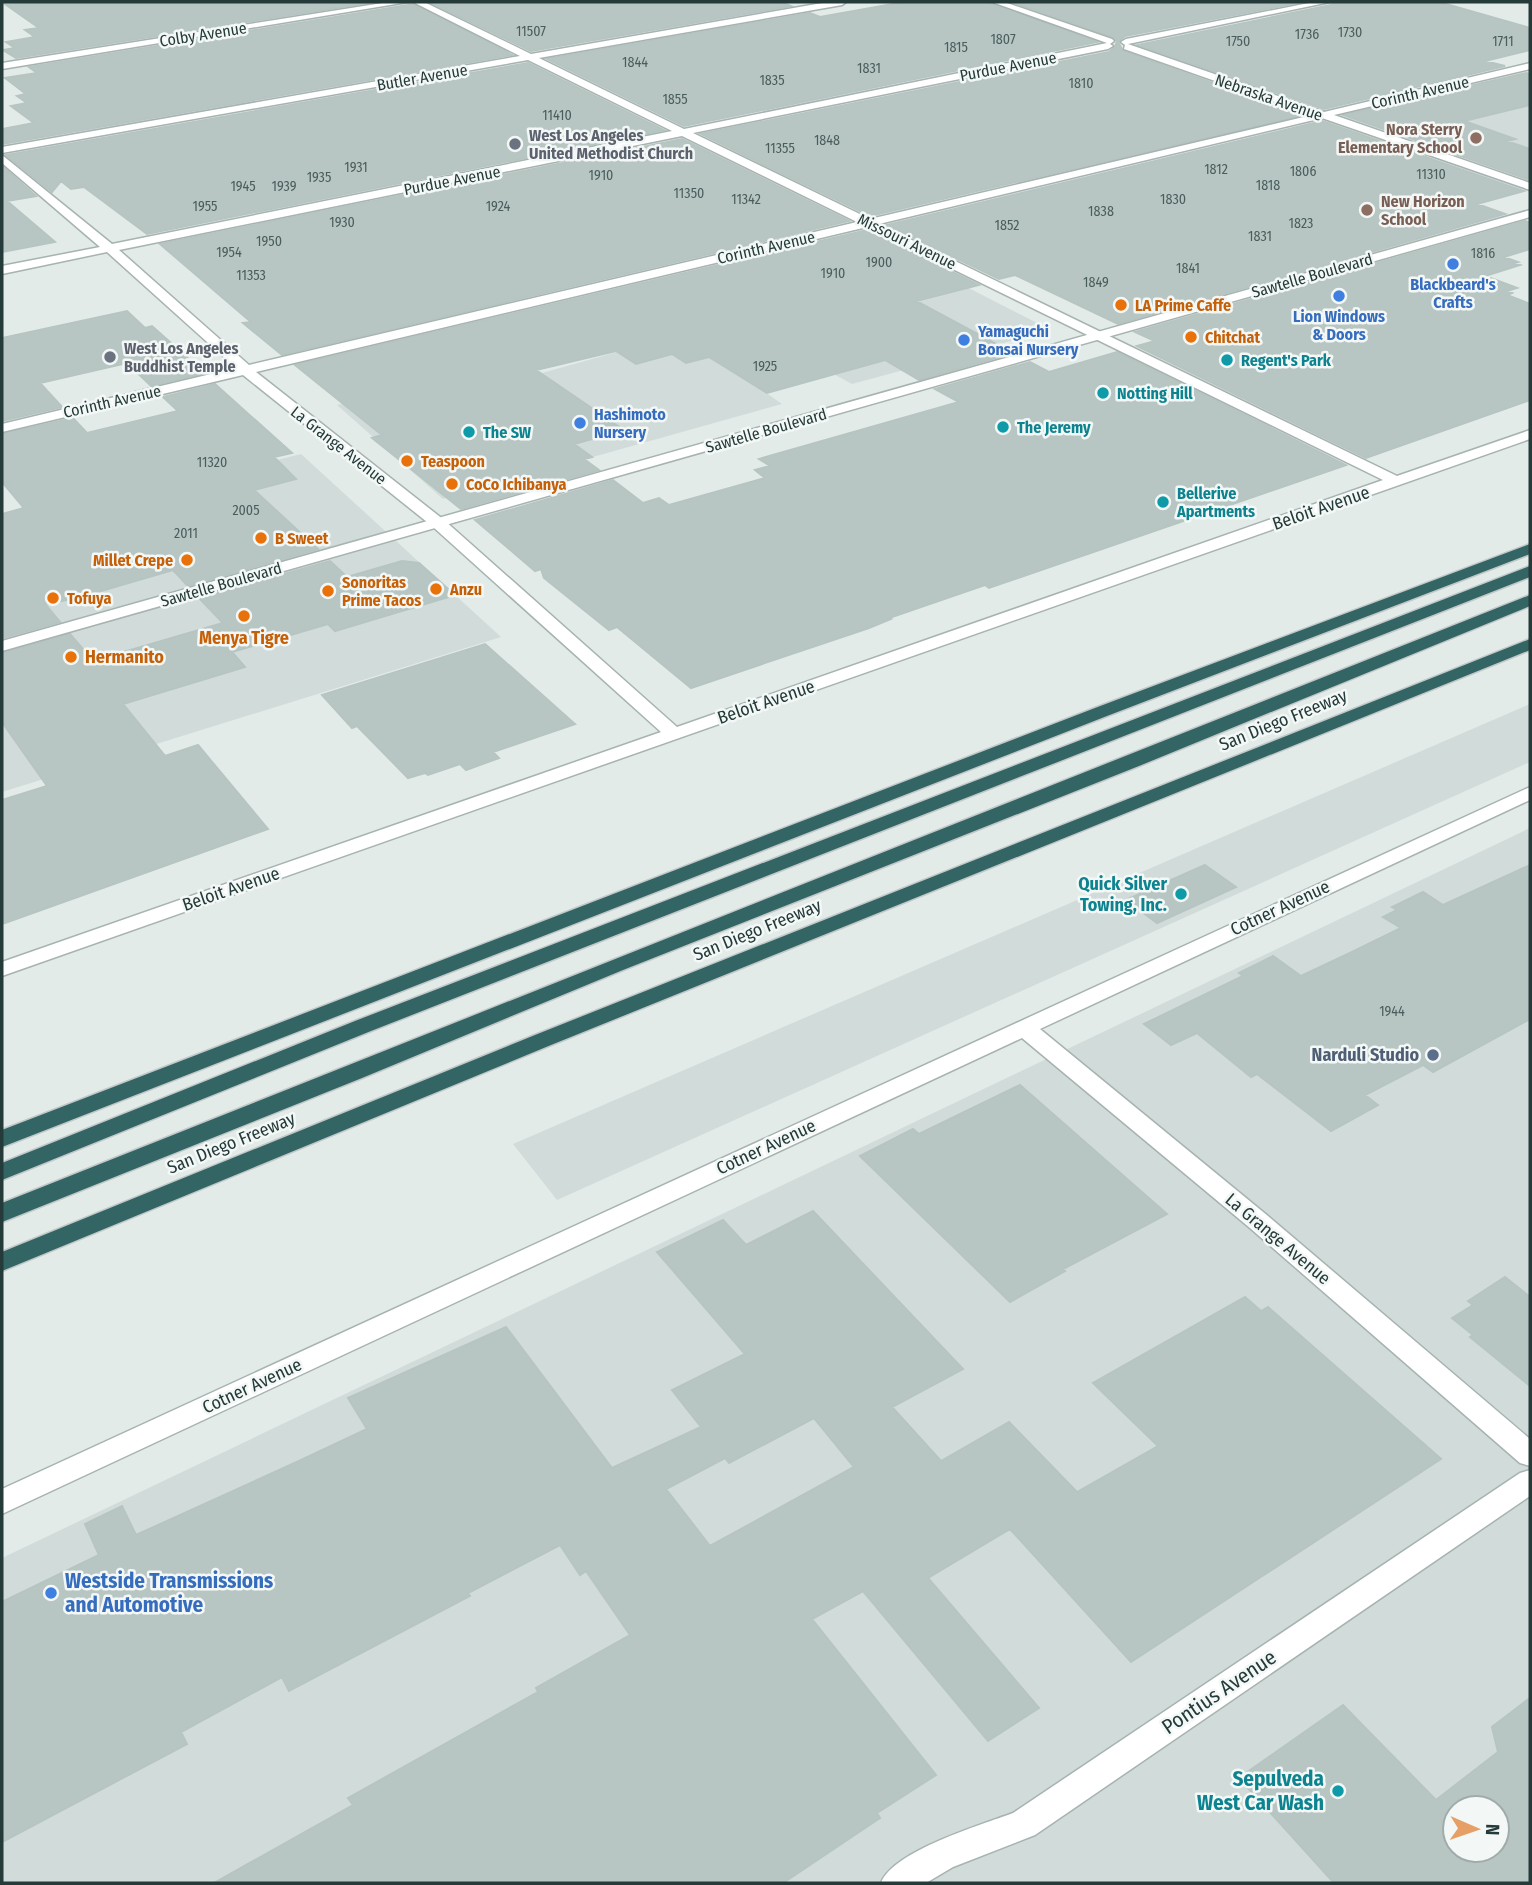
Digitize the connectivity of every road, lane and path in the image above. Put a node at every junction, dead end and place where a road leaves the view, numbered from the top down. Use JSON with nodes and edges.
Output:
{"nodes":[{"id":1,"x":404,"y":2,"type":"edge"},
{"id":2,"x":417,"y":2,"type":"edge"},
{"id":3,"x":842,"y":2,"type":"edge"},
{"id":4,"x":996,"y":2,"type":"edge"},
{"id":5,"x":1326,"y":2,"type":"edge"},
{"id":6,"x":1109,"y":44,"type":"junction"},
{"id":7,"x":1126,"y":44,"type":"junction"},
{"id":8,"x":531,"y":58,"type":"junction"},
{"id":9,"x":2,"y":66,"type":"edge"},
{"id":10,"x":1530,"y":66,"type":"edge"},
{"id":11,"x":1322,"y":115,"type":"junction"},
{"id":12,"x":684,"y":132,"type":"junction"},
{"id":13,"x":2,"y":150,"type":"edge"},
{"id":14,"x":2,"y":158,"type":"edge"},
{"id":15,"x":1530,"y":187,"type":"edge"},
{"id":16,"x":1530,"y":213,"type":"edge"},
{"id":17,"x":869,"y":223,"type":"junction"},
{"id":18,"x":108,"y":248,"type":"junction"},
{"id":19,"x":2,"y":270,"type":"edge"},
{"id":20,"x":1099,"y":336,"type":"junction"},
{"id":21,"x":248,"y":369,"type":"junction"},
{"id":22,"x":2,"y":428,"type":"edge"},
{"id":23,"x":1530,"y":434,"type":"edge"},
{"id":24,"x":1396,"y":481,"type":"junction"},
{"id":25,"x":438,"y":523,"type":"junction"},
{"id":26,"x":1530,"y":549,"type":"edge"},
{"id":27,"x":1530,"y":571,"type":"edge"},
{"id":28,"x":1530,"y":600,"type":"edge"},
{"id":29,"x":1530,"y":644,"type":"edge"},
{"id":30,"x":2,"y":646,"type":"edge"},
{"id":31,"x":674,"y":734,"type":"junction"},
{"id":32,"x":1530,"y":793,"type":"edge"},
{"id":33,"x":2,"y":969,"type":"edge"},
{"id":34,"x":1023,"y":1027,"type":"junction"},
{"id":35,"x":2,"y":1139,"type":"edge"},
{"id":36,"x":2,"y":1172,"type":"edge"},
{"id":37,"x":2,"y":1213,"type":"edge"},
{"id":38,"x":2,"y":1262,"type":"edge"},
{"id":39,"x":1530,"y":1455,"type":"edge"},
{"id":40,"x":1530,"y":1481,"type":"edge"},
{"id":41,"x":2,"y":1502,"type":"edge"},
{"id":42,"x":898,"y":1883,"type":"edge"}],
"edges":[{"from":1,"to":9,"type":"street","name":"Colby Avenue"},
{"from":2,"to":8,"type":"street","name":"Missouri Avenue"},
{"from":3,"to":8,"type":"street","name":"Butler Avenue"},
{"from":4,"to":6,"type":"street"},
{"from":5,"to":7,"type":"street"},
{"from":6,"to":7,"type":"street"},
{"from":6,"to":12,"type":"street","name":"Purdue Avenue"},
{"from":7,"to":11,"type":"street","name":"Nebraska Avenue"},
{"from":8,"to":12,"type":"street","name":"Missouri Avenue"},
{"from":8,"to":13,"type":"street","name":"Butler Avenue"},
{"from":10,"to":11,"type":"street","name":"Corinth Avenue"},
{"from":11,"to":15,"type":"street","name":"Nebraska Avenue"},
{"from":11,"to":17,"type":"street","name":"Corinth Avenue"},
{"from":12,"to":17,"type":"street","name":"Missouri Avenue"},
{"from":12,"to":18,"type":"street","name":"Purdue Avenue"},
{"from":14,"to":18,"type":"street","name":"La Grange Avenue"},
{"from":16,"to":20,"type":"street","name":"Sawtelle Boulevard"},
{"from":17,"to":20,"type":"street","name":"Missouri Avenue"},
{"from":17,"to":21,"type":"street","name":"Corinth Avenue"},
{"from":18,"to":19,"type":"street","name":"Purdue Avenue"},
{"from":18,"to":21,"type":"street","name":"La Grange Avenue"},
{"from":20,"to":24,"type":"street","name":"Missouri Avenue"},
{"from":20,"to":25,"type":"street","name":"Sawtelle Boulevard"},
{"from":21,"to":22,"type":"street","name":"Corinth Avenue"},
{"from":21,"to":25,"type":"street","name":"La Grange Avenue"},
{"from":23,"to":24,"type":"street","name":"Beloit Avenue"},
{"from":24,"to":31,"type":"street","name":"Beloit Avenue"},
{"from":25,"to":30,"type":"street","name":"Sawtelle Boulevard"},
{"from":25,"to":31,"type":"street","name":"La Grange Avenue"},
{"from":26,"to":35,"type":"highway"},
{"from":27,"to":36,"type":"highway"},
{"from":28,"to":37,"type":"highway"},
{"from":29,"to":38,"type":"highway","name":"San Diego Freeway"},
{"from":31,"to":33,"type":"street","name":"Beloit Avenue"},
{"from":32,"to":34,"type":"street","name":"Cotner Avenue"},
{"from":34,"to":39,"type":"street","name":"La Grange Avenue"},
{"from":34,"to":41,"type":"street","name":"Cotner Avenue"},
{"from":40,"to":42,"type":"street","name":"Pontius Avenue"}]}
